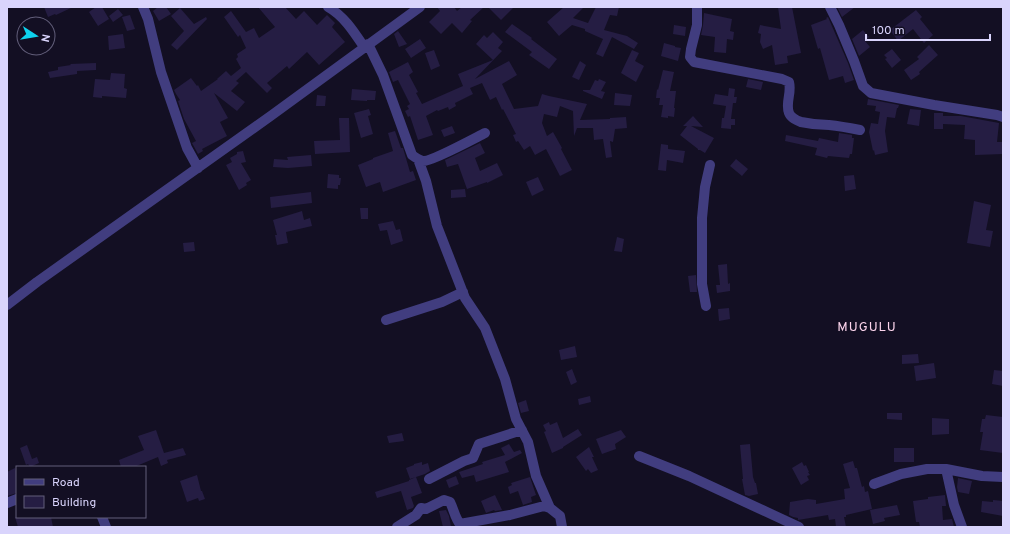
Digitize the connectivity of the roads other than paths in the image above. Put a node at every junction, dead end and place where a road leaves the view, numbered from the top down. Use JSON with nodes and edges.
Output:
{"nodes":[{"id":1,"x":143,"y":7,"type":"edge"},
{"id":2,"x":328,"y":7,"type":"edge"},
{"id":3,"x":420,"y":7,"type":"edge"},
{"id":4,"x":697,"y":7,"type":"edge"},
{"id":5,"x":830,"y":7,"type":"edge"},
{"id":6,"x":366,"y":46,"type":"junction"},
{"id":7,"x":1003,"y":117,"type":"edge"},
{"id":8,"x":860,"y":130,"type":"dead end"},
{"id":9,"x":485,"y":133,"type":"dead end"},
{"id":10,"x":418,"y":159,"type":"junction"},
{"id":11,"x":710,"y":164,"type":"dead end"},
{"id":12,"x":198,"y":168,"type":"junction"},
{"id":13,"x":463,"y":292,"type":"junction"},
{"id":14,"x":7,"y":305,"type":"edge"},
{"id":15,"x":706,"y":306,"type":"dead end"},
{"id":16,"x":386,"y":320,"type":"dead end"},
{"id":17,"x":522,"y":430,"type":"junction"},
{"id":18,"x":639,"y":456,"type":"dead end"},
{"id":19,"x":946,"y":469,"type":"junction"},
{"id":20,"x":1003,"y":477,"type":"edge"},
{"id":21,"x":429,"y":480,"type":"dead end"},
{"id":22,"x":874,"y":484,"type":"dead end"},
{"id":23,"x":550,"y":508,"type":"junction"},
{"id":24,"x":398,"y":527,"type":"edge"},
{"id":25,"x":562,"y":527,"type":"edge"},
{"id":26,"x":799,"y":527,"type":"edge"},
{"id":27,"x":962,"y":527,"type":"edge"}],
"edges":[{"from":1,"to":12,"type":"street"},
{"from":2,"to":6,"type":"street"},
{"from":3,"to":6,"type":"street"},
{"from":4,"to":8,"type":"street"},
{"from":5,"to":7,"type":"street"},
{"from":6,"to":10,"type":"street"},
{"from":6,"to":12,"type":"street"},
{"from":9,"to":10,"type":"street"},
{"from":10,"to":13,"type":"street"},
{"from":11,"to":15,"type":"street"},
{"from":12,"to":14,"type":"street"},
{"from":13,"to":16,"type":"street"},
{"from":13,"to":17,"type":"street"},
{"from":17,"to":21,"type":"street"},
{"from":17,"to":23,"type":"street"},
{"from":18,"to":26,"type":"street"},
{"from":19,"to":20,"type":"street"},
{"from":19,"to":22,"type":"street"},
{"from":19,"to":27,"type":"street"},
{"from":23,"to":24,"type":"street"},
{"from":23,"to":25,"type":"street"}]}
